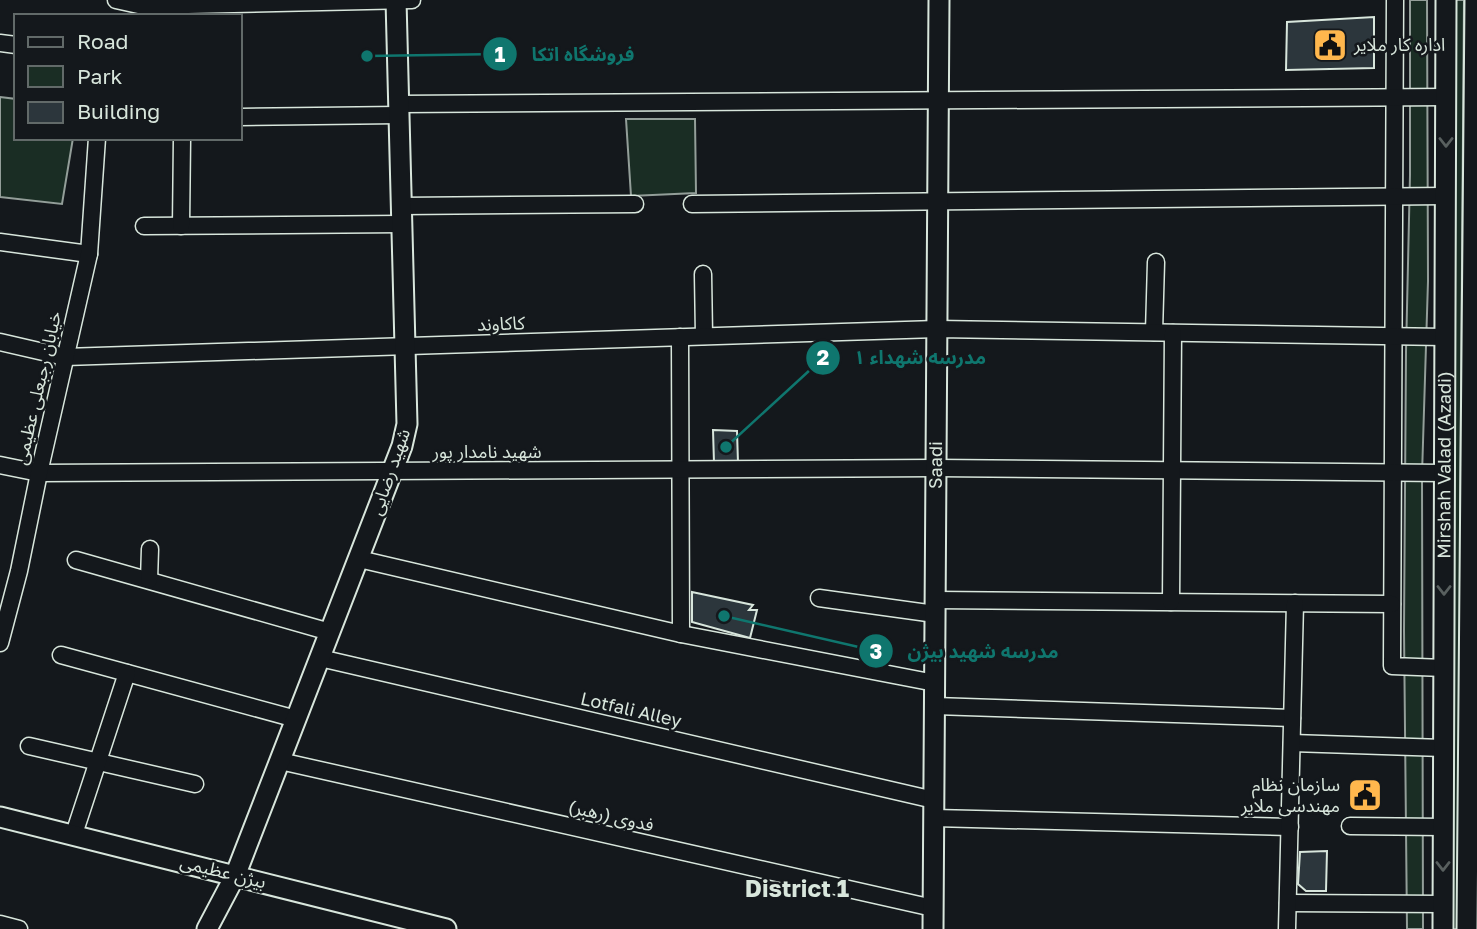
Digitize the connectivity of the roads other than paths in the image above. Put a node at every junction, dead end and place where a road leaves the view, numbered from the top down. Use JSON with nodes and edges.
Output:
{"nodes":[{"id":1,"x":116,"y":0,"type":"edge"},
{"id":2,"x":396,"y":0,"type":"edge"},
{"id":3,"x":412,"y":0,"type":"edge"},
{"id":4,"x":939,"y":0,"type":"edge"},
{"id":5,"x":1395,"y":0,"type":"edge"},
{"id":6,"x":1446,"y":0,"type":"edge"},
{"id":7,"x":1475,"y":0,"type":"edge"},
{"id":8,"x":143,"y":7,"type":"edge"},
{"id":9,"x":1393,"y":97,"type":"junction"},
{"id":10,"x":1446,"y":97,"type":"junction"},
{"id":11,"x":939,"y":100,"type":"junction"},
{"id":12,"x":399,"y":110,"type":"junction"},
{"id":13,"x":242,"y":117,"type":"edge"},
{"id":14,"x":97,"y":140,"type":"edge"},
{"id":15,"x":182,"y":140,"type":"edge"},
{"id":16,"x":1475,"y":176,"type":"edge"},
{"id":17,"x":1394,"y":196,"type":"junction"},
{"id":18,"x":1446,"y":196,"type":"junction"},
{"id":19,"x":938,"y":201,"type":"junction"},
{"id":20,"x":635,"y":204,"type":"dead end"},
{"id":21,"x":692,"y":204,"type":"dead end"},
{"id":22,"x":402,"y":215,"type":"junction"},
{"id":23,"x":144,"y":226,"type":"dead end"},
{"id":24,"x":181,"y":226,"type":"junction"},
{"id":25,"x":0,"y":242,"type":"edge"},
{"id":26,"x":89,"y":254,"type":"junction"},
{"id":27,"x":1156,"y":262,"type":"dead end"},
{"id":28,"x":703,"y":274,"type":"dead end"},
{"id":29,"x":937,"y":328,"type":"junction"},
{"id":30,"x":1154,"y":332,"type":"junction"},
{"id":31,"x":1173,"y":332,"type":"junction"},
{"id":32,"x":704,"y":336,"type":"junction"},
{"id":33,"x":1393,"y":336,"type":"junction"},
{"id":34,"x":680,"y":337,"type":"junction"},
{"id":35,"x":1445,"y":337,"type":"junction"},
{"id":36,"x":0,"y":342,"type":"edge"},
{"id":37,"x":405,"y":346,"type":"junction"},
{"id":38,"x":1475,"y":356,"type":"edge"},
{"id":39,"x":65,"y":357,"type":"junction"},
{"id":40,"x":0,"y":465,"type":"edge"},
{"id":41,"x":936,"y":468,"type":"junction"},
{"id":42,"x":681,"y":470,"type":"junction"},
{"id":43,"x":393,"y":471,"type":"junction"},
{"id":44,"x":1172,"y":471,"type":"junction"},
{"id":45,"x":38,"y":473,"type":"junction"},
{"id":46,"x":1394,"y":473,"type":"junction"},
{"id":47,"x":1444,"y":473,"type":"junction"},
{"id":48,"x":150,"y":549,"type":"dead end"},
{"id":49,"x":359,"y":559,"type":"junction"},
{"id":50,"x":76,"y":560,"type":"dead end"},
{"id":51,"x":149,"y":580,"type":"junction"},
{"id":52,"x":819,"y":598,"type":"dead end"},
{"id":53,"x":1171,"y":602,"type":"junction"},
{"id":54,"x":1295,"y":603,"type":"junction"},
{"id":55,"x":1392,"y":604,"type":"junction"},
{"id":56,"x":935,"y":607,"type":"junction"},
{"id":57,"x":3,"y":623,"type":"edge"},
{"id":58,"x":330,"y":632,"type":"junction"},
{"id":59,"x":681,"y":634,"type":"junction"},
{"id":60,"x":0,"y":643,"type":"edge"},
{"id":61,"x":61,"y":655,"type":"dead end"},
{"id":62,"x":320,"y":658,"type":"junction"},
{"id":63,"x":1444,"y":668,"type":"junction"},
{"id":64,"x":127,"y":673,"type":"junction"},
{"id":65,"x":935,"y":683,"type":"junction"},
{"id":66,"x":935,"y":706,"type":"junction"},
{"id":67,"x":1292,"y":718,"type":"junction"},
{"id":68,"x":296,"y":719,"type":"junction"},
{"id":69,"x":1292,"y":743,"type":"junction"},
{"id":70,"x":29,"y":746,"type":"dead end"},
{"id":71,"x":1443,"y":748,"type":"junction"},
{"id":72,"x":98,"y":761,"type":"junction"},
{"id":73,"x":280,"y":761,"type":"junction"},
{"id":74,"x":195,"y":784,"type":"dead end"},
{"id":75,"x":934,"y":809,"type":"junction"},
{"id":76,"x":1472,"y":813,"type":"edge"},
{"id":77,"x":0,"y":817,"type":"edge"},
{"id":78,"x":1350,"y":826,"type":"dead end"},
{"id":79,"x":1290,"y":827,"type":"junction"},
{"id":80,"x":1443,"y":827,"type":"junction"},
{"id":81,"x":74,"y":834,"type":"junction"},
{"id":82,"x":235,"y":876,"type":"junction"},
{"id":83,"x":1288,"y":903,"type":"junction"},
{"id":84,"x":1443,"y":904,"type":"junction"},
{"id":85,"x":933,"y":908,"type":"junction"},
{"id":86,"x":0,"y":924,"type":"edge"},
{"id":87,"x":19,"y":929,"type":"edge"},
{"id":88,"x":207,"y":929,"type":"edge"},
{"id":89,"x":446,"y":929,"type":"edge"},
{"id":90,"x":933,"y":929,"type":"edge"},
{"id":91,"x":1287,"y":929,"type":"edge"},
{"id":92,"x":1443,"y":929,"type":"edge"},
{"id":93,"x":1467,"y":929,"type":"edge"}],
"edges":[{"from":1,"to":8,"type":"street"},
{"from":2,"to":3,"type":"street"},
{"from":2,"to":8,"type":"street"},
{"from":2,"to":12,"type":"main road","name":"شهید رضایی"},
{"from":4,"to":11,"type":"main road","name":"Saadi"},
{"from":5,"to":9,"type":"street"},
{"from":6,"to":10,"type":"main road","name":"Mirshah Valad (Azadi)"},
{"from":7,"to":16,"type":"main road","name":"Mirshah Valad (Azadi)"},
{"from":9,"to":10,"type":"street"},
{"from":9,"to":11,"type":"street"},
{"from":9,"to":17,"type":"street"},
{"from":10,"to":18,"type":"main road","name":"Mirshah Valad (Azadi)","one_way":true},
{"from":11,"to":12,"type":"street"},
{"from":11,"to":19,"type":"main road","name":"Saadi"},
{"from":12,"to":13,"type":"street"},
{"from":12,"to":22,"type":"main road","name":"شهید رضایی"},
{"from":14,"to":26,"type":"street","name":"خیابان رجبعلی عظیمی"},
{"from":15,"to":24,"type":"street"},
{"from":16,"to":38,"type":"main road","name":"Mirshah Valad (Azadi)"},
{"from":17,"to":18,"type":"street"},
{"from":17,"to":19,"type":"street"},
{"from":17,"to":33,"type":"street"},
{"from":18,"to":35,"type":"main road","name":"Mirshah Valad (Azadi)"},
{"from":19,"to":21,"type":"street"},
{"from":19,"to":29,"type":"main road","name":"Saadi"},
{"from":20,"to":22,"type":"street"},
{"from":22,"to":24,"type":"street"},
{"from":22,"to":37,"type":"main road","name":"شهید رضایی"},
{"from":23,"to":24,"type":"street"},
{"from":25,"to":26,"type":"street"},
{"from":26,"to":39,"type":"street","name":"خیابان رجبعلی عظیمی"},
{"from":27,"to":30,"type":"street"},
{"from":28,"to":32,"type":"street"},
{"from":29,"to":30,"type":"street","name":"کاکاوند"},
{"from":29,"to":32,"type":"street","name":"کاکاوند"},
{"from":29,"to":41,"type":"main road","name":"Saadi"},
{"from":30,"to":31,"type":"street","name":"کاکاوند"},
{"from":31,"to":33,"type":"street","name":"کاکاوند"},
{"from":31,"to":44,"type":"street"},
{"from":32,"to":34,"type":"street","name":"کاکاوند"},
{"from":33,"to":35,"type":"street","name":"کاکاوند"},
{"from":33,"to":46,"type":"street"},
{"from":34,"to":37,"type":"street","name":"کاکاوند"},
{"from":34,"to":42,"type":"street"},
{"from":35,"to":47,"type":"main road","name":"Mirshah Valad (Azadi)"},
{"from":36,"to":39,"type":"street","name":"کاکاوند"},
{"from":37,"to":39,"type":"street","name":"کاکاوند"},
{"from":37,"to":43,"type":"main road","name":"شهید رضایی"},
{"from":38,"to":76,"type":"main road","name":"Mirshah Valad (Azadi)"},
{"from":39,"to":45,"type":"street","name":"خیابان رجبعلی عظیمی"},
{"from":40,"to":45,"type":"street","name":"شهید نامدار پور"},
{"from":41,"to":42,"type":"street","name":"شهید نامدار پور"},
{"from":41,"to":44,"type":"street","name":"شهید نامدار پور"},
{"from":41,"to":56,"type":"main road","name":"Saadi"},
{"from":42,"to":43,"type":"street","name":"شهید نامدار پور"},
{"from":42,"to":59,"type":"street"},
{"from":43,"to":45,"type":"street","name":"شهید نامدار پور"},
{"from":43,"to":49,"type":"main road","name":"شهید رضایی"},
{"from":44,"to":46,"type":"street","name":"شهید نامدار پور"},
{"from":44,"to":53,"type":"street"},
{"from":45,"to":57,"type":"street","name":"خیابان رجبعلی عظیمی"},
{"from":46,"to":47,"type":"street","name":"شهید نامدار پور"},
{"from":46,"to":55,"type":"street"},
{"from":47,"to":63,"type":"main road","name":"Mirshah Valad (Azadi)","one_way":true},
{"from":48,"to":51,"type":"street"},
{"from":49,"to":58,"type":"main road","name":"شهید رضایی"},
{"from":49,"to":59,"type":"street"},
{"from":50,"to":51,"type":"street"},
{"from":51,"to":58,"type":"street"},
{"from":52,"to":56,"type":"street"},
{"from":53,"to":54,"type":"street"},
{"from":53,"to":56,"type":"street"},
{"from":54,"to":55,"type":"street"},
{"from":54,"to":67,"type":"street"},
{"from":55,"to":63,"type":"street"},
{"from":56,"to":65,"type":"main road","name":"Saadi"},
{"from":57,"to":60,"type":"street","name":"خیابان رجبعلی عظیمی"},
{"from":58,"to":62,"type":"main road","name":"شهید رضایی"},
{"from":59,"to":65,"type":"street"},
{"from":61,"to":64,"type":"street"},
{"from":62,"to":68,"type":"main road","name":"شهید رضایی"},
{"from":62,"to":75,"type":"street","name":"Lotfali Alley"},
{"from":63,"to":71,"type":"main road","name":"Mirshah Valad (Azadi)"},
{"from":64,"to":68,"type":"street"},
{"from":64,"to":72,"type":"street"},
{"from":65,"to":66,"type":"main road","name":"Saadi"},
{"from":66,"to":67,"type":"street"},
{"from":66,"to":75,"type":"main road","name":"Saadi"},
{"from":67,"to":69,"type":"street"},
{"from":68,"to":73,"type":"main road","name":"شهید رضایی"},
{"from":69,"to":71,"type":"street"},
{"from":69,"to":79,"type":"street"},
{"from":70,"to":72,"type":"street"},
{"from":71,"to":80,"type":"main road","name":"Mirshah Valad (Azadi)"},
{"from":72,"to":74,"type":"street"},
{"from":72,"to":81,"type":"street"},
{"from":73,"to":82,"type":"main road","name":"شهید رضایی"},
{"from":73,"to":85,"type":"street","name":"فدوی (رهبر)"},
{"from":75,"to":79,"type":"street","name":"Lotfali Alley"},
{"from":75,"to":85,"type":"main road","name":"Saadi"},
{"from":76,"to":93,"type":"main road","name":"Mirshah Valad (Azadi)"},
{"from":77,"to":81,"type":"main road","name":"بیژن عظیمی"},
{"from":78,"to":80,"type":"street"},
{"from":79,"to":83,"type":"street"},
{"from":80,"to":84,"type":"main road","name":"Mirshah Valad (Azadi)","one_way":true},
{"from":81,"to":82,"type":"main road","name":"بیژن عظیمی"},
{"from":82,"to":88,"type":"main road","name":"شهید رضایی"},
{"from":82,"to":89,"type":"main road","name":"بیژن عظیمی"},
{"from":83,"to":84,"type":"street"},
{"from":83,"to":91,"type":"street"},
{"from":84,"to":92,"type":"main road","name":"Mirshah Valad (Azadi)"},
{"from":85,"to":90,"type":"main road","name":"Saadi"},
{"from":86,"to":87,"type":"street"}]}
